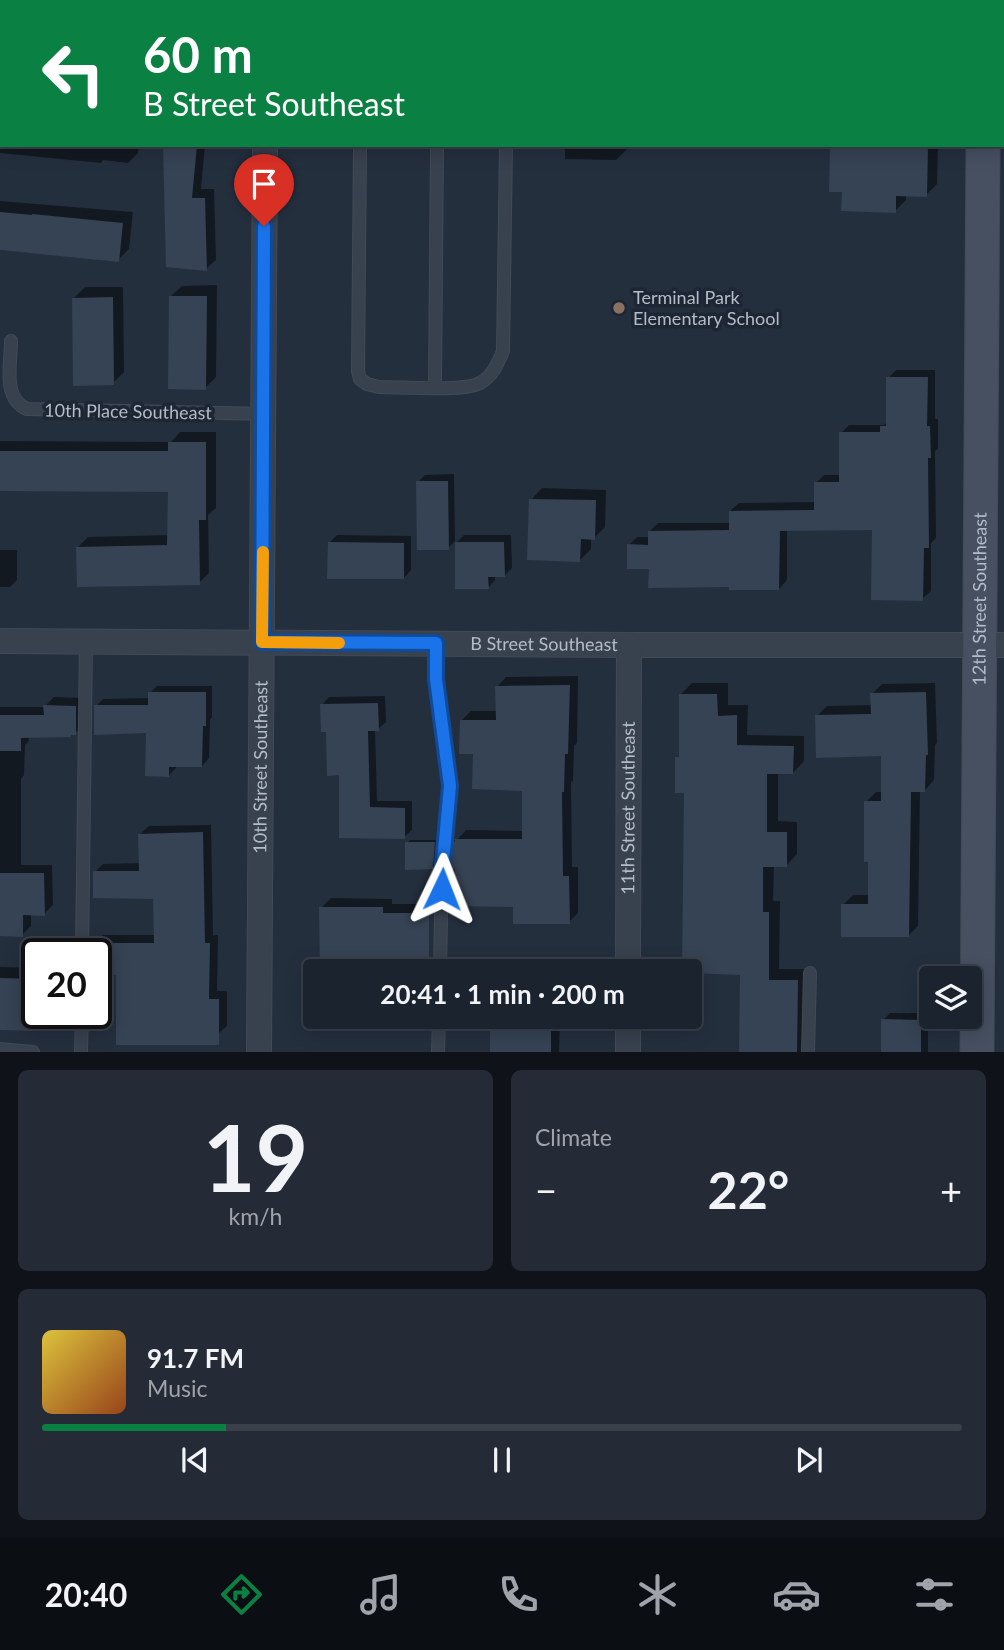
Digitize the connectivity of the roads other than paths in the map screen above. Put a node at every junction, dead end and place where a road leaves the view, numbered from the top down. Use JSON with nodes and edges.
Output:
{"nodes":[{"id":1,"x":265,"y":147,"type":"edge"},
{"id":2,"x":360,"y":147,"type":"edge"},
{"id":3,"x":437,"y":147,"type":"edge"},
{"id":4,"x":506,"y":147,"type":"edge"},
{"id":5,"x":983,"y":147,"type":"edge"},
{"id":6,"x":11,"y":341,"type":"dead end"},
{"id":7,"x":435,"y":387,"type":"junction"},
{"id":8,"x":263,"y":414,"type":"junction"},
{"id":9,"x":0,"y":641,"type":"edge"},
{"id":10,"x":86,"y":641,"type":"junction"},
{"id":11,"x":262,"y":642,"type":"junction"},
{"id":12,"x":436,"y":643,"type":"junction"},
{"id":13,"x":629,"y":645,"type":"junction"},
{"id":14,"x":992,"y":645,"type":"edge"},
{"id":15,"x":82,"y":938,"type":"edge"},
{"id":16,"x":440,"y":959,"type":"edge"},
{"id":17,"x":628,"y":959,"type":"edge"},
{"id":18,"x":810,"y":973,"type":"dead end"},
{"id":19,"x":82,"y":1029,"type":"edge"},
{"id":20,"x":439,"y":1029,"type":"edge"},
{"id":21,"x":628,"y":1029,"type":"edge"},
{"id":22,"x":0,"y":1049,"type":"edge"},
{"id":23,"x":33,"y":1052,"type":"edge"},
{"id":24,"x":81,"y":1052,"type":"edge"},
{"id":25,"x":258,"y":1052,"type":"edge"},
{"id":26,"x":438,"y":1052,"type":"edge"},
{"id":27,"x":628,"y":1052,"type":"edge"},
{"id":28,"x":808,"y":1052,"type":"edge"},
{"id":29,"x":977,"y":1052,"type":"edge"}],
"edges":[{"from":1,"to":8,"type":"street","name":"10th Street Southeast"},
{"from":2,"to":7,"type":"lane"},
{"from":3,"to":7,"type":"lane"},
{"from":4,"to":7,"type":"lane"},
{"from":5,"to":14,"type":"street","name":"12th Street Southeast"},
{"from":6,"to":8,"type":"lane","name":"10th Place Southeast"},
{"from":8,"to":11,"type":"street","name":"10th Street Southeast"},
{"from":9,"to":10,"type":"street","name":"B Street Southeast"},
{"from":10,"to":11,"type":"street","name":"B Street Southeast"},
{"from":10,"to":15,"type":"lane"},
{"from":11,"to":12,"type":"street","name":"B Street Southeast"},
{"from":11,"to":25,"type":"street","name":"10th Street Southeast"},
{"from":12,"to":13,"type":"street","name":"B Street Southeast"},
{"from":12,"to":16,"type":"lane"},
{"from":13,"to":14,"type":"street","name":"B Street Southeast"},
{"from":13,"to":17,"type":"street","name":"11th Street Southeast"},
{"from":14,"to":29,"type":"street","name":"12th Street Southeast"},
{"from":18,"to":28,"type":"lane"},
{"from":19,"to":24,"type":"lane"},
{"from":20,"to":26,"type":"lane"},
{"from":21,"to":27,"type":"street"},
{"from":22,"to":23,"type":"lane"}]}
